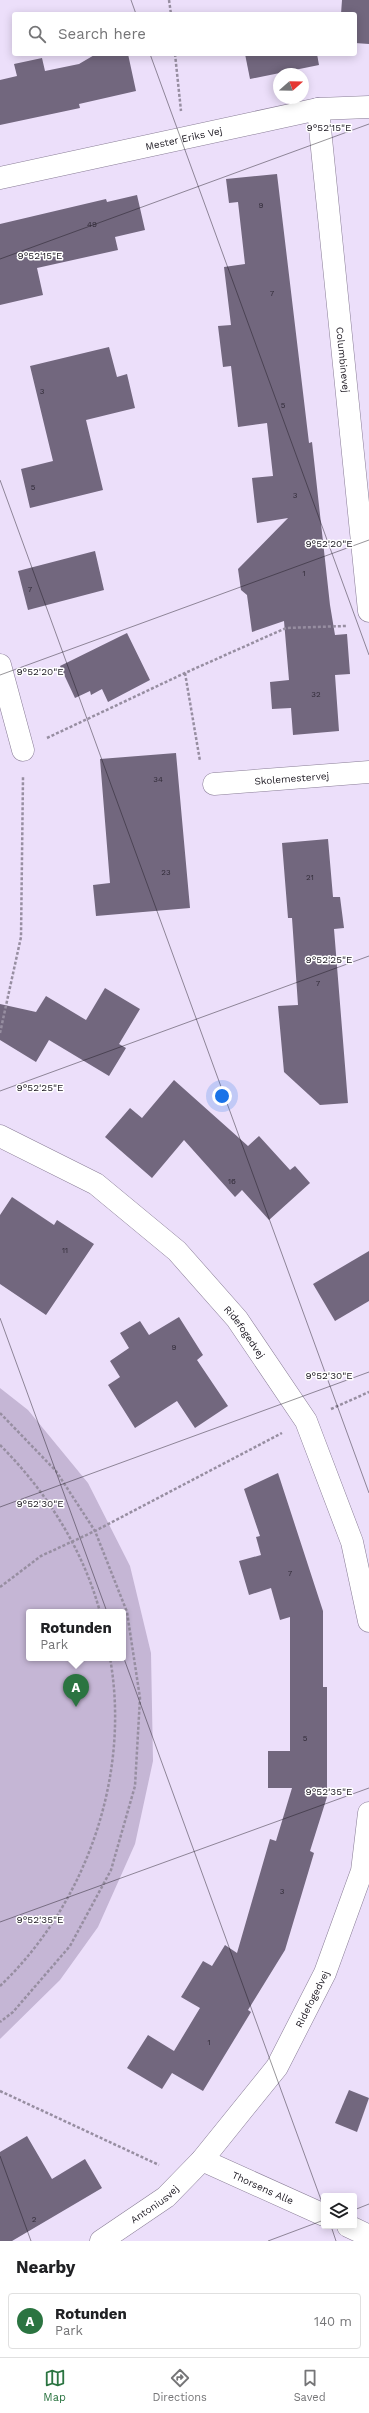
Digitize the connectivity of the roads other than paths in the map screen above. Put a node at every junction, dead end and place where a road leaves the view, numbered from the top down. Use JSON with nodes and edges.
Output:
{"nodes":[{"id":1,"x":369,"y":107,"type":"edge"},
{"id":2,"x":318,"y":109,"type":"junction"},
{"id":3,"x":0,"y":178,"type":"edge"},
{"id":4,"x":369,"y":611,"type":"edge"},
{"id":5,"x":0,"y":665,"type":"edge"},
{"id":6,"x":23,"y":750,"type":"road end"},
{"id":7,"x":369,"y":772,"type":"edge"},
{"id":8,"x":214,"y":784,"type":"road end"},
{"id":9,"x":0,"y":1136,"type":"edge"},
{"id":10,"x":369,"y":1621,"type":"edge"},
{"id":11,"x":369,"y":1813,"type":"edge"},
{"id":12,"x":202,"y":2160,"type":"junction"},
{"id":13,"x":321,"y":2214,"type":"edge"},
{"id":14,"x":354,"y":2229,"type":"edge"},
{"id":15,"x":369,"y":2236,"type":"edge"},
{"id":16,"x":101,"y":2241,"type":"edge"}],
"edges":[{"from":1,"to":2,"type":"street","name":"Mester Eriks Vej"},
{"from":2,"to":3,"type":"street","name":"Mester Eriks Vej"},
{"from":2,"to":4,"type":"street","name":"Columbinevej"},
{"from":5,"to":6,"type":"street"},
{"from":7,"to":8,"type":"street","name":"Skolemestervej"},
{"from":9,"to":10,"type":"street","name":"Ridefogedvej"},
{"from":11,"to":12,"type":"street","name":"Ridefogedvej"},
{"from":12,"to":13,"type":"street","name":"Thorsens Alle"},
{"from":12,"to":16,"type":"street","name":"Antoniusvej"},
{"from":14,"to":15,"type":"street"}]}
